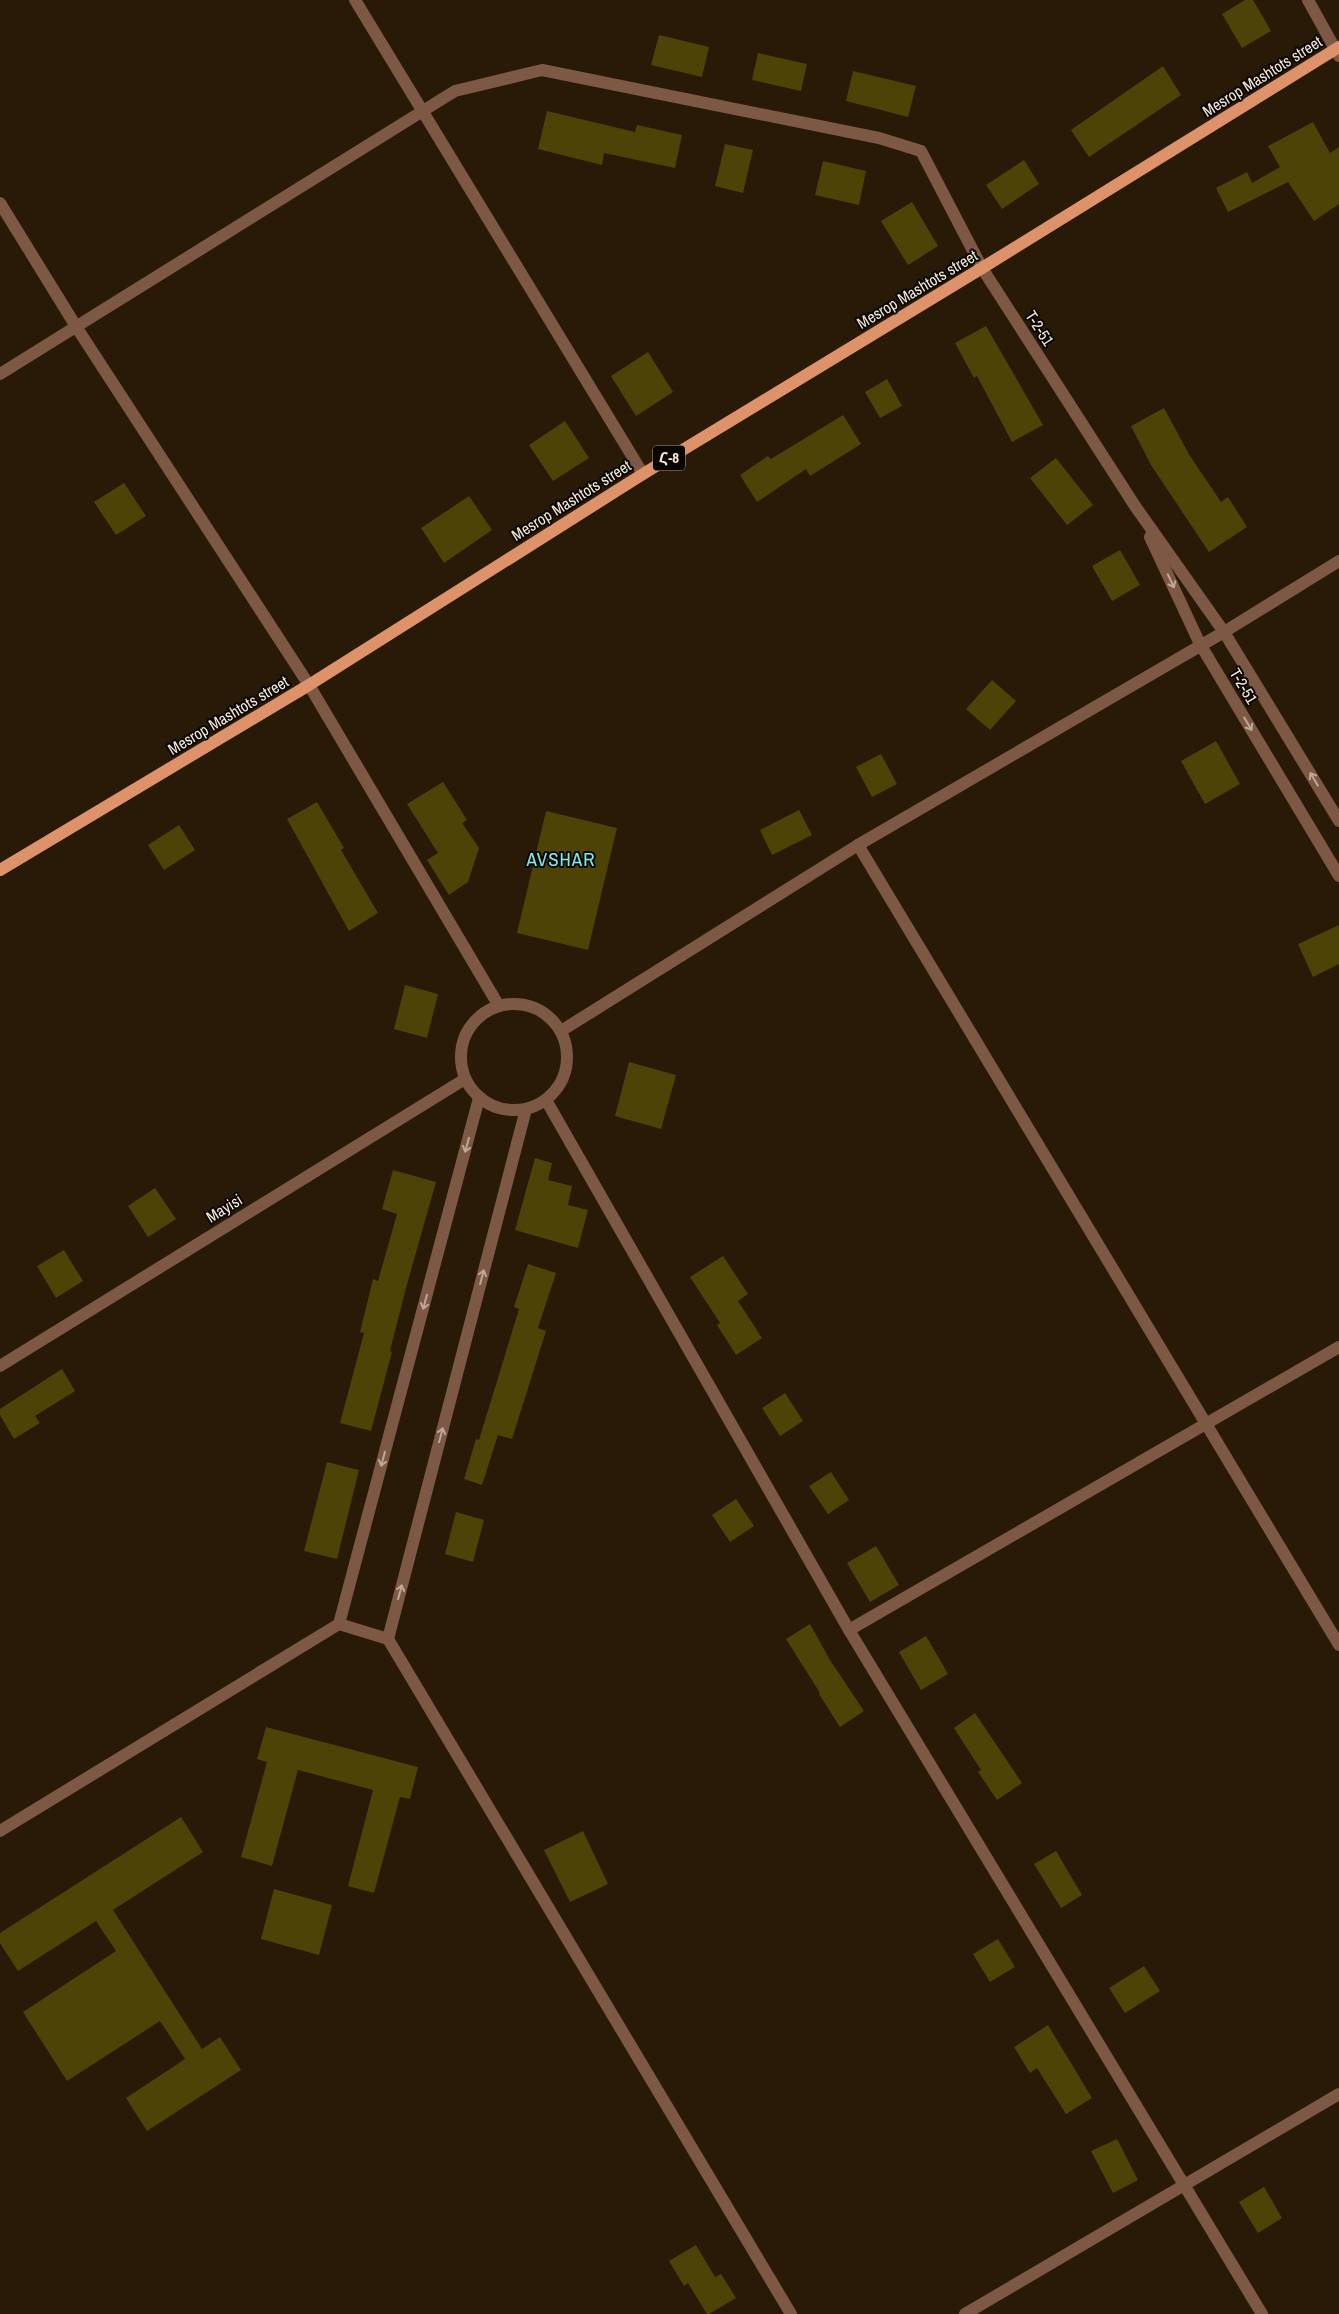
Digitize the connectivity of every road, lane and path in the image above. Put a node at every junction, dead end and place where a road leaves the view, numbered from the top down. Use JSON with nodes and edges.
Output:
{"nodes":[{"id":1,"x":355,"y":0,"type":"edge"},
{"id":2,"x":1308,"y":0,"type":"edge"},
{"id":3,"x":1338,"y":51,"type":"edge"},
{"id":4,"x":422,"y":112,"type":"junction"},
{"id":5,"x":0,"y":203,"type":"edge"},
{"id":6,"x":982,"y":268,"type":"junction"},
{"id":7,"x":76,"y":328,"type":"junction"},
{"id":8,"x":0,"y":374,"type":"edge"},
{"id":9,"x":643,"y":474,"type":"junction"},
{"id":10,"x":1135,"y":506,"type":"junction"},
{"id":11,"x":1339,"y":561,"type":"edge"},
{"id":12,"x":1224,"y":632,"type":"junction"},
{"id":13,"x":1200,"y":644,"type":"junction"},
{"id":14,"x":309,"y":685,"type":"junction"},
{"id":15,"x":1339,"y":821,"type":"edge"},
{"id":16,"x":858,"y":845,"type":"junction"},
{"id":17,"x":0,"y":870,"type":"edge"},
{"id":18,"x":1339,"y":876,"type":"edge"},
{"id":19,"x":499,"y":1006,"type":"junction"},
{"id":20,"x":561,"y":1032,"type":"junction"},
{"id":21,"x":465,"y":1079,"type":"junction"},
{"id":22,"x":479,"y":1098,"type":"junction"},
{"id":23,"x":546,"y":1100,"type":"junction"},
{"id":24,"x":526,"y":1109,"type":"junction"},
{"id":25,"x":1339,"y":1347,"type":"edge"},
{"id":26,"x":0,"y":1366,"type":"edge"},
{"id":27,"x":1205,"y":1423,"type":"junction"},
{"id":28,"x":339,"y":1624,"type":"junction"},
{"id":29,"x":849,"y":1630,"type":"junction"},
{"id":30,"x":388,"y":1639,"type":"junction"},
{"id":31,"x":1339,"y":1645,"type":"edge"},
{"id":32,"x":0,"y":1831,"type":"edge"},
{"id":33,"x":1339,"y":2094,"type":"edge"},
{"id":34,"x":1186,"y":2184,"type":"junction"},
{"id":35,"x":791,"y":2314,"type":"edge"},
{"id":36,"x":965,"y":2314,"type":"edge"},
{"id":37,"x":1262,"y":2314,"type":"edge"}],
"edges":[{"from":1,"to":4,"type":"street"},
{"from":2,"to":3,"type":"street"},
{"from":3,"to":6,"type":"main road","name":"Mesrop Mashtots street","number":"Հ-8"},
{"from":4,"to":6,"type":"street","name":"T-2-51"},
{"from":4,"to":7,"type":"street","name":"T-2-51"},
{"from":4,"to":9,"type":"street"},
{"from":5,"to":7,"type":"street"},
{"from":6,"to":9,"type":"main road","name":"Mesrop Mashtots street","number":"Հ-8"},
{"from":6,"to":10,"type":"street","name":"T-2-51"},
{"from":7,"to":8,"type":"street","name":"T-2-51"},
{"from":7,"to":14,"type":"street"},
{"from":9,"to":14,"type":"main road","name":"Mesrop Mashtots street","number":"Հ-8"},
{"from":10,"to":12,"type":"street","name":"T-2-51"},
{"from":10,"to":13,"type":"street","name":"T-2-51","one_way":true},
{"from":11,"to":12,"type":"street"},
{"from":12,"to":13,"type":"street"},
{"from":15,"to":12,"type":"street","name":"T-2-51","one_way":true},
{"from":13,"to":16,"type":"street"},
{"from":13,"to":18,"type":"street","name":"T-2-51","one_way":true},
{"from":14,"to":17,"type":"main road","name":"Mesrop Mashtots street","number":"Հ-8"},
{"from":14,"to":19,"type":"street"},
{"from":16,"to":20,"type":"street"},
{"from":16,"to":27,"type":"street"},
{"from":19,"to":20,"type":"street"},
{"from":19,"to":21,"type":"street"},
{"from":20,"to":23,"type":"street"},
{"from":21,"to":22,"type":"street"},
{"from":21,"to":26,"type":"street","name":"Mayisi"},
{"from":22,"to":24,"type":"street"},
{"from":22,"to":28,"type":"street","one_way":true},
{"from":23,"to":24,"type":"street"},
{"from":23,"to":29,"type":"street"},
{"from":30,"to":24,"type":"street","one_way":true},
{"from":25,"to":27,"type":"street"},
{"from":27,"to":29,"type":"street"},
{"from":27,"to":31,"type":"street"},
{"from":28,"to":30,"type":"street"},
{"from":28,"to":32,"type":"street"},
{"from":29,"to":34,"type":"street"},
{"from":30,"to":35,"type":"street"},
{"from":33,"to":34,"type":"street"},
{"from":34,"to":36,"type":"street"},
{"from":34,"to":37,"type":"street"}]}
